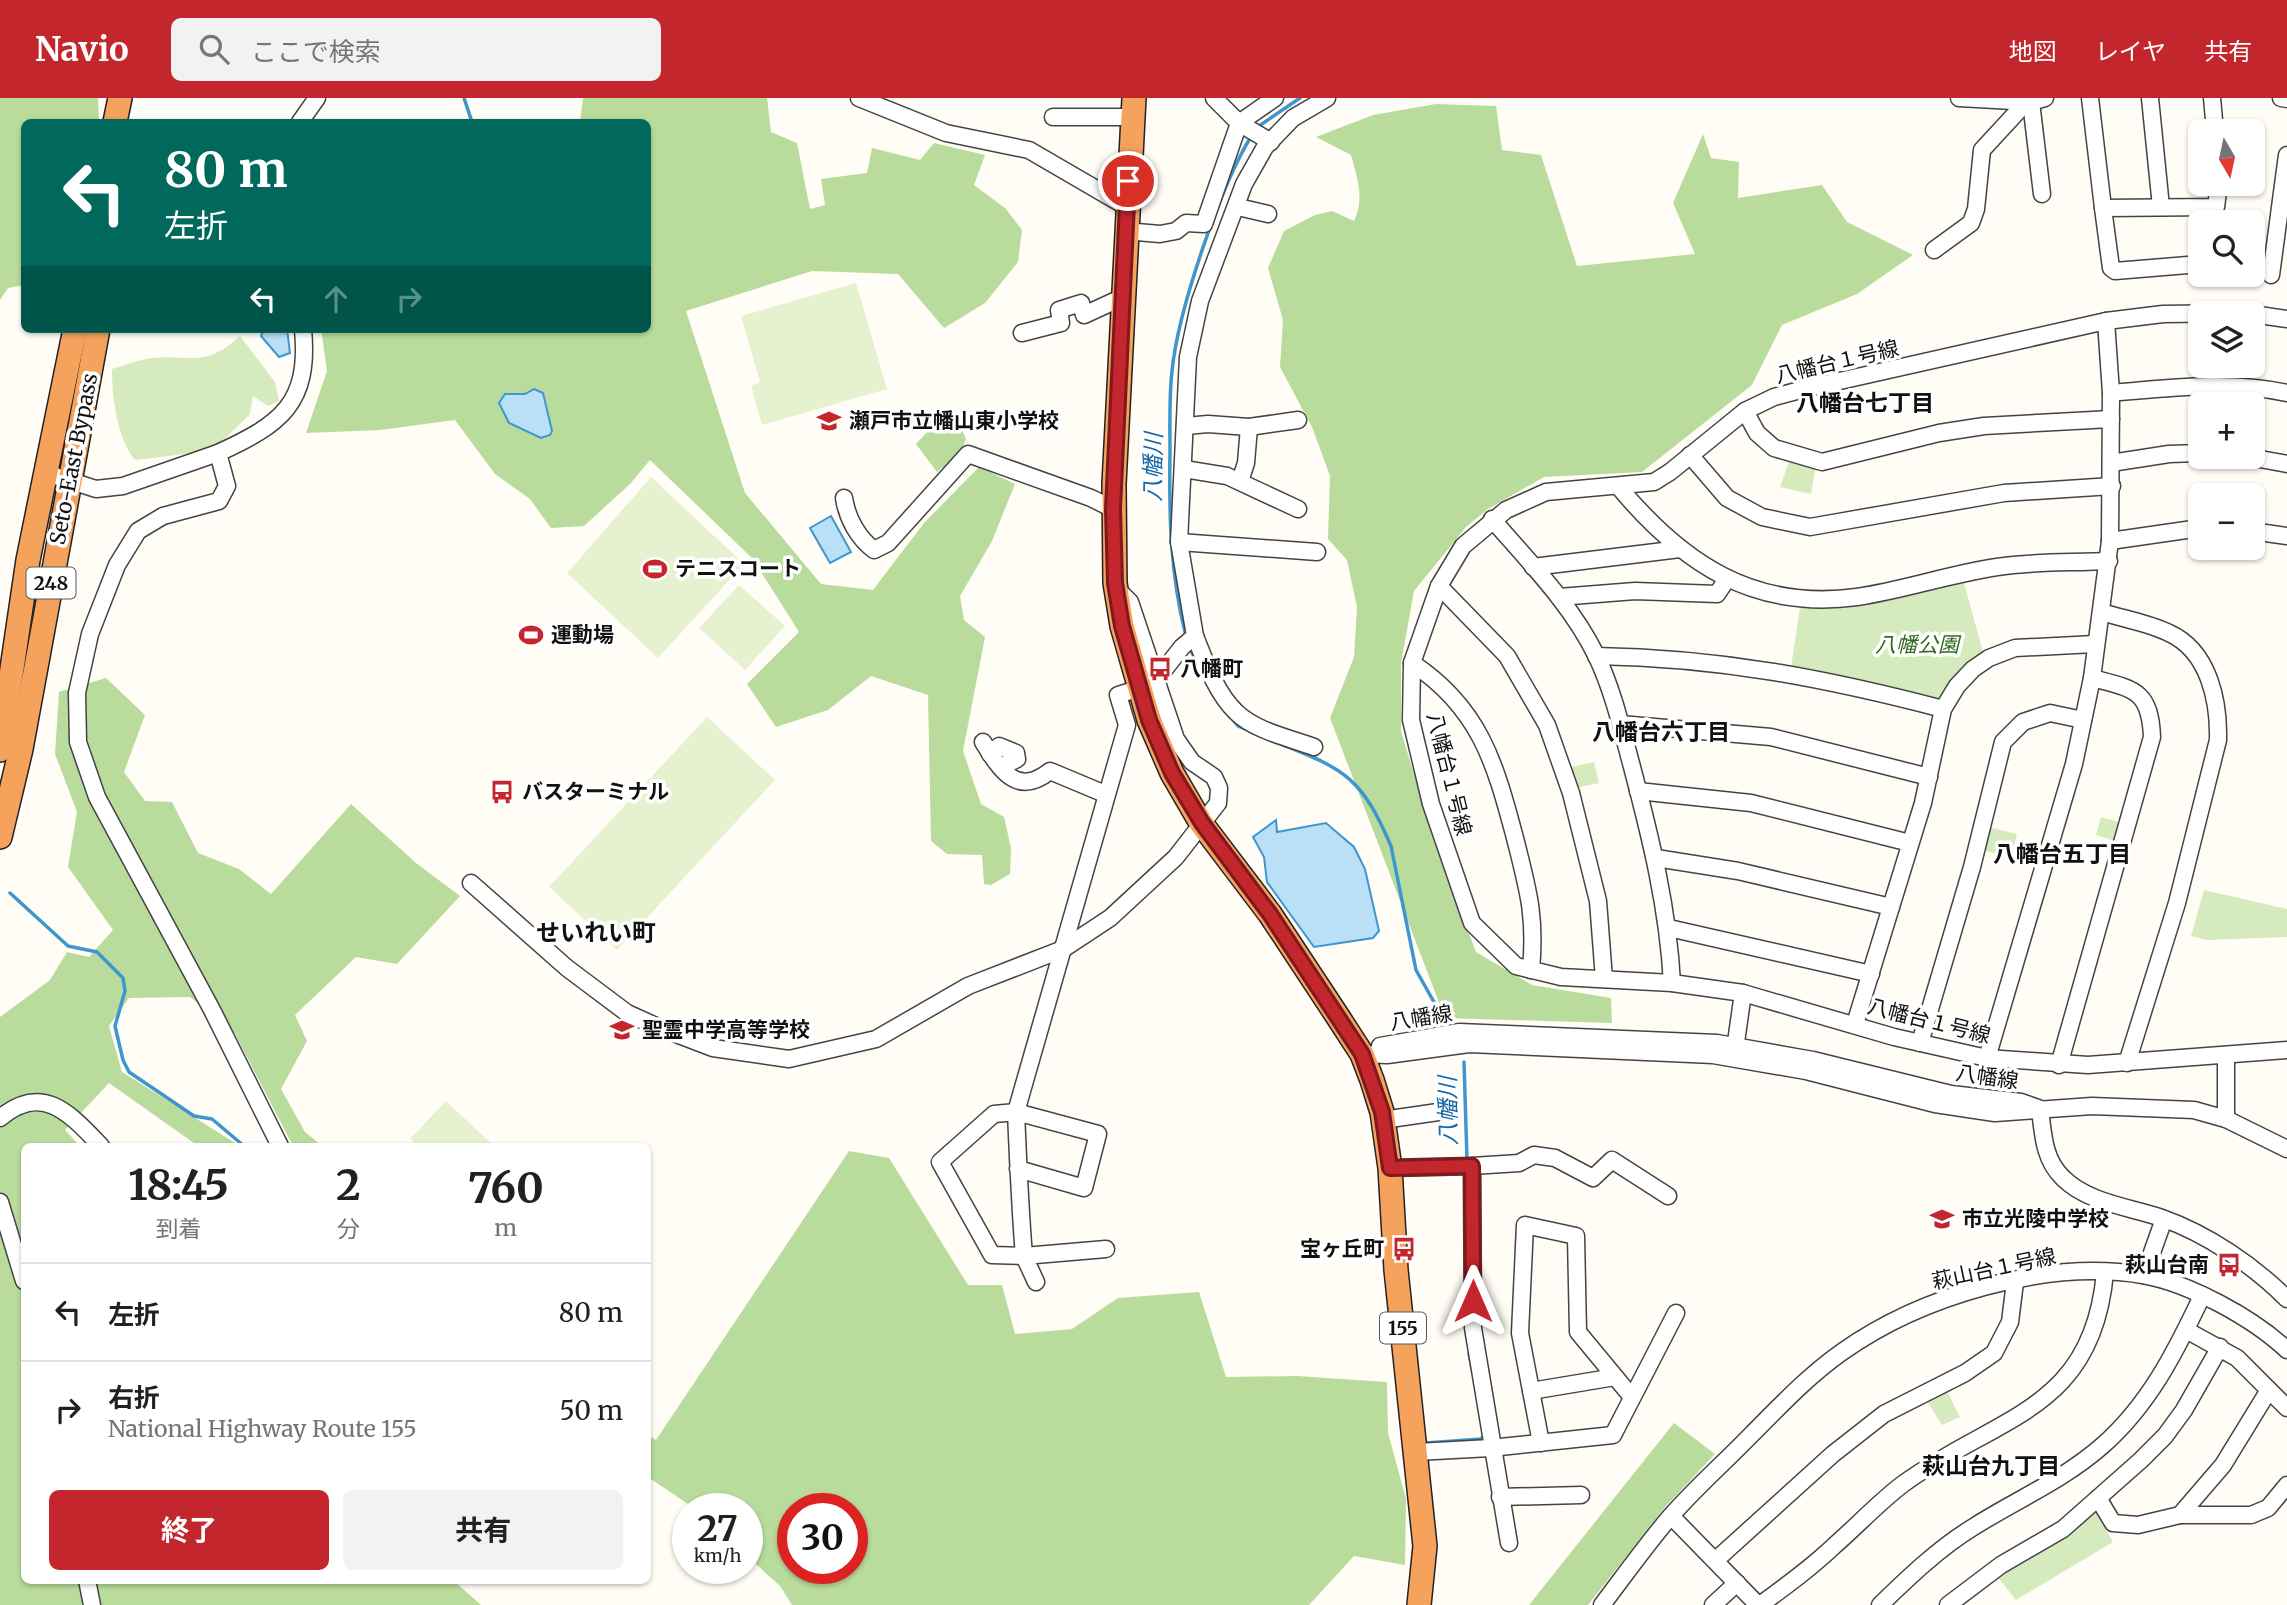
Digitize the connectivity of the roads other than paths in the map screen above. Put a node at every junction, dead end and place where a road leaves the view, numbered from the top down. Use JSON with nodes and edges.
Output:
{"nodes":[{"id":1,"x":120,"y":98,"type":"edge"},
{"id":2,"x":133,"y":98,"type":"edge"},
{"id":3,"x":317,"y":98,"type":"edge"},
{"id":4,"x":859,"y":98,"type":"edge"},
{"id":5,"x":1214,"y":98,"type":"edge"},
{"id":6,"x":1275,"y":98,"type":"edge"},
{"id":7,"x":1327,"y":98,"type":"edge"},
{"id":8,"x":1959,"y":98,"type":"edge"},
{"id":9,"x":2090,"y":98,"type":"edge"},
{"id":10,"x":2150,"y":98,"type":"edge"},
{"id":11,"x":2211,"y":98,"type":"edge"},
{"id":12,"x":2281,"y":98,"type":"edge"},
{"id":13,"x":2287,"y":99,"type":"edge"},
{"id":14,"x":2032,"y":101,"type":"edge"},
{"id":15,"x":1133,"y":108,"type":"edge"},
{"id":16,"x":1053,"y":117,"type":"dead end"},
{"id":17,"x":116,"y":119,"type":"edge"},
{"id":18,"x":131,"y":119,"type":"edge"},
{"id":19,"x":302,"y":119,"type":"edge"},
{"id":20,"x":2214,"y":119,"type":"edge"},
{"id":21,"x":1255,"y":132,"type":"junction"},
{"id":22,"x":2287,"y":155,"type":"edge"},
{"id":23,"x":2035,"y":184,"type":"dead end"},
{"id":24,"x":1127,"y":207,"type":"junction"},
{"id":25,"x":1238,"y":207,"type":"junction"},
{"id":26,"x":2161,"y":207,"type":"junction"},
{"id":27,"x":2103,"y":208,"type":"junction"},
{"id":28,"x":2188,"y":211,"type":"edge"},
{"id":29,"x":1268,"y":214,"type":"dead end"},
{"id":30,"x":1217,"y":221,"type":"junction"},
{"id":31,"x":1125,"y":231,"type":"junction"},
{"id":32,"x":1934,"y":250,"type":"dead end"},
{"id":33,"x":2188,"y":265,"type":"edge"},
{"id":34,"x":2271,"y":275,"type":"dead end"},
{"id":35,"x":1121,"y":298,"type":"junction"},
{"id":36,"x":2188,"y":314,"type":"edge"},
{"id":37,"x":2265,"y":316,"type":"edge"},
{"id":38,"x":2287,"y":319,"type":"edge"},
{"id":39,"x":2106,"y":321,"type":"junction"},
{"id":40,"x":74,"y":333,"type":"edge"},
{"id":41,"x":97,"y":333,"type":"edge"},
{"id":42,"x":303,"y":333,"type":"edge"},
{"id":43,"x":1022,"y":333,"type":"dead end"},
{"id":44,"x":2111,"y":393,"type":"junction"},
{"id":45,"x":2287,"y":393,"type":"edge"},
{"id":46,"x":1745,"y":411,"type":"junction"},
{"id":47,"x":2111,"y":419,"type":"junction"},
{"id":48,"x":1298,"y":420,"type":"dead end"},
{"id":49,"x":1186,"y":426,"type":"junction"},
{"id":50,"x":1250,"y":427,"type":"junction"},
{"id":51,"x":218,"y":453,"type":"junction"},
{"id":52,"x":2188,"y":453,"type":"edge"},
{"id":53,"x":1690,"y":455,"type":"junction"},
{"id":54,"x":2265,"y":460,"type":"edge"},
{"id":55,"x":2111,"y":463,"type":"junction"},
{"id":56,"x":2287,"y":464,"type":"edge"},
{"id":57,"x":1184,"y":469,"type":"junction"},
{"id":58,"x":46,"y":473,"type":"junction"},
{"id":59,"x":69,"y":479,"type":"junction"},
{"id":60,"x":1240,"y":481,"type":"junction"},
{"id":61,"x":1618,"y":486,"type":"junction"},
{"id":62,"x":2112,"y":486,"type":"junction"},
{"id":63,"x":844,"y":498,"type":"dead end"},
{"id":64,"x":1113,"y":509,"type":"junction"},
{"id":65,"x":1298,"y":509,"type":"dead end"},
{"id":66,"x":1492,"y":519,"type":"junction"},
{"id":67,"x":2188,"y":530,"type":"edge"},
{"id":68,"x":2265,"y":533,"type":"edge"},
{"id":69,"x":2287,"y":537,"type":"edge"},
{"id":70,"x":2110,"y":541,"type":"junction"},
{"id":71,"x":1179,"y":542,"type":"junction"},
{"id":72,"x":1680,"y":550,"type":"junction"},
{"id":73,"x":1317,"y":552,"type":"dead end"},
{"id":74,"x":2109,"y":561,"type":"junction"},
{"id":75,"x":1534,"y":566,"type":"junction"},
{"id":76,"x":1727,"y":579,"type":"junction"},
{"id":77,"x":1439,"y":586,"type":"junction"},
{"id":78,"x":1559,"y":597,"type":"junction"},
{"id":79,"x":2102,"y":612,"type":"junction"},
{"id":80,"x":1189,"y":640,"type":"junction"},
{"id":81,"x":2095,"y":643,"type":"junction"},
{"id":82,"x":1596,"y":656,"type":"junction"},
{"id":83,"x":1412,"y":663,"type":"junction"},
{"id":84,"x":2092,"y":678,"type":"junction"},
{"id":85,"x":1148,"y":684,"type":"junction"},
{"id":86,"x":1943,"y":709,"type":"junction"},
{"id":87,"x":2083,"y":720,"type":"junction"},
{"id":88,"x":1620,"y":724,"type":"junction"},
{"id":89,"x":1314,"y":747,"type":"dead end"},
{"id":90,"x":986,"y":748,"type":"dead end"},
{"id":91,"x":0,"y":750,"type":"edge"},
{"id":92,"x":1929,"y":777,"type":"junction"},
{"id":93,"x":1638,"y":791,"type":"junction"},
{"id":94,"x":1105,"y":794,"type":"junction"},
{"id":95,"x":1202,"y":823,"type":"junction"},
{"id":96,"x":0,"y":837,"type":"edge"},
{"id":97,"x":1910,"y":843,"type":"junction"},
{"id":98,"x":1656,"y":858,"type":"junction"},
{"id":99,"x":471,"y":883,"type":"dead end"},
{"id":100,"x":1891,"y":907,"type":"junction"},
{"id":101,"x":1669,"y":928,"type":"junction"},
{"id":102,"x":1063,"y":949,"type":"junction"},
{"id":103,"x":1531,"y":970,"type":"junction"},
{"id":104,"x":1871,"y":974,"type":"junction"},
{"id":105,"x":1604,"y":979,"type":"junction"},
{"id":106,"x":1672,"y":982,"type":"junction"},
{"id":107,"x":1743,"y":993,"type":"junction"},
{"id":108,"x":1855,"y":1024,"type":"junction"},
{"id":109,"x":1920,"y":1043,"type":"junction"},
{"id":110,"x":2287,"y":1050,"type":"edge"},
{"id":111,"x":1734,"y":1052,"type":"junction"},
{"id":112,"x":1362,"y":1054,"type":"junction"},
{"id":113,"x":2226,"y":1056,"type":"junction"},
{"id":114,"x":1987,"y":1058,"type":"junction"},
{"id":115,"x":2127,"y":1063,"type":"junction"},
{"id":116,"x":2059,"y":1065,"type":"junction"},
{"id":117,"x":2040,"y":1109,"type":"junction"},
{"id":118,"x":1016,"y":1112,"type":"junction"},
{"id":119,"x":1438,"y":1112,"type":"dead end"},
{"id":120,"x":0,"y":1118,"type":"edge"},
{"id":121,"x":2226,"y":1119,"type":"junction"},
{"id":122,"x":1383,"y":1120,"type":"junction"},
{"id":123,"x":98,"y":1143,"type":"edge"},
{"id":124,"x":278,"y":1143,"type":"edge"},
{"id":125,"x":2287,"y":1149,"type":"edge"},
{"id":126,"x":1472,"y":1166,"type":"junction"},
{"id":127,"x":1390,"y":1168,"type":"junction"},
{"id":128,"x":1018,"y":1169,"type":"junction"},
{"id":129,"x":1668,"y":1196,"type":"dead end"},
{"id":130,"x":0,"y":1202,"type":"edge"},
{"id":131,"x":2164,"y":1219,"type":"junction"},
{"id":132,"x":1106,"y":1249,"type":"dead end"},
{"id":133,"x":1024,"y":1256,"type":"junction"},
{"id":134,"x":21,"y":1271,"type":"edge"},
{"id":135,"x":2105,"y":1272,"type":"junction"},
{"id":136,"x":2144,"y":1275,"type":"junction"},
{"id":137,"x":1036,"y":1282,"type":"dead end"},
{"id":138,"x":2015,"y":1282,"type":"junction"},
{"id":139,"x":2202,"y":1296,"type":"junction"},
{"id":140,"x":2287,"y":1299,"type":"edge"},
{"id":141,"x":1676,"y":1313,"type":"dead end"},
{"id":142,"x":2186,"y":1330,"type":"junction"},
{"id":143,"x":2220,"y":1347,"type":"junction"},
{"id":144,"x":2287,"y":1350,"type":"edge"},
{"id":145,"x":1615,"y":1377,"type":"junction"},
{"id":146,"x":2269,"y":1390,"type":"junction"},
{"id":147,"x":1531,"y":1391,"type":"junction"},
{"id":148,"x":1631,"y":1396,"type":"junction"},
{"id":149,"x":2287,"y":1408,"type":"edge"},
{"id":150,"x":1541,"y":1443,"type":"junction"},
{"id":151,"x":1491,"y":1448,"type":"junction"},
{"id":152,"x":1416,"y":1452,"type":"junction"},
{"id":153,"x":2287,"y":1485,"type":"edge"},
{"id":154,"x":1581,"y":1495,"type":"dead end"},
{"id":155,"x":1500,"y":1497,"type":"junction"},
{"id":156,"x":2098,"y":1498,"type":"junction"},
{"id":157,"x":2180,"y":1515,"type":"junction"},
{"id":158,"x":1671,"y":1516,"type":"junction"},
{"id":159,"x":1509,"y":1542,"type":"dead end"},
{"id":160,"x":1717,"y":1559,"type":"junction"},
{"id":161,"x":1737,"y":1583,"type":"junction"},
{"id":162,"x":89,"y":1584,"type":"edge"},
{"id":163,"x":92,"y":1605,"type":"edge"},
{"id":164,"x":1419,"y":1605,"type":"edge"},
{"id":165,"x":1602,"y":1605,"type":"edge"},
{"id":166,"x":1713,"y":1605,"type":"edge"},
{"id":167,"x":1759,"y":1605,"type":"edge"},
{"id":168,"x":1880,"y":1605,"type":"edge"},
{"id":169,"x":1948,"y":1605,"type":"edge"}],
"edges":[{"from":1,"to":17,"type":"highway"},
{"from":2,"to":18,"type":"highway"},
{"from":3,"to":19,"type":"street"},
{"from":4,"to":24,"type":"street"},
{"from":5,"to":21,"type":"street"},
{"from":6,"to":21,"type":"street"},
{"from":7,"to":21,"type":"street"},
{"from":8,"to":14,"type":"street"},
{"from":9,"to":27,"type":"street"},
{"from":10,"to":26,"type":"street"},
{"from":11,"to":20,"type":"street"},
{"from":12,"to":13,"type":"street"},
{"from":14,"to":23,"type":"street"},
{"from":14,"to":32,"type":"street"},
{"from":15,"to":16,"type":"street"},
{"from":15,"to":24,"type":"highway","number":"155"},
{"from":21,"to":25,"type":"street"},
{"from":21,"to":30,"type":"street"},
{"from":22,"to":34,"type":"street"},
{"from":24,"to":31,"type":"highway","number":"155"},
{"from":25,"to":29,"type":"street"},
{"from":25,"to":30,"type":"street"},
{"from":26,"to":27,"type":"street"},
{"from":26,"to":28,"type":"street"},
{"from":27,"to":33,"type":"street"},
{"from":30,"to":31,"type":"street"},
{"from":30,"to":49,"type":"street"},
{"from":31,"to":35,"type":"highway","number":"155"},
{"from":35,"to":43,"type":"street"},
{"from":35,"to":64,"type":"highway","number":"155"},
{"from":36,"to":39,"type":"street","name":"八幡台１号線"},
{"from":37,"to":38,"type":"street"},
{"from":39,"to":44,"type":"street"},
{"from":39,"to":46,"type":"street","name":"八幡台１号線"},
{"from":40,"to":58,"type":"highway","name":"Seto-East Bypass","number":"248"},
{"from":41,"to":59,"type":"highway","name":"Seto-East Bypass","number":"248"},
{"from":42,"to":51,"type":"street"},
{"from":44,"to":45,"type":"street"},
{"from":44,"to":47,"type":"street"},
{"from":46,"to":47,"type":"street"},
{"from":46,"to":53,"type":"street","name":"八幡台１号線"},
{"from":47,"to":55,"type":"street"},
{"from":48,"to":50,"type":"street"},
{"from":49,"to":50,"type":"street"},
{"from":49,"to":57,"type":"street"},
{"from":50,"to":60,"type":"street"},
{"from":51,"to":59,"type":"street"},
{"from":51,"to":124,"type":"street"},
{"from":52,"to":55,"type":"street"},
{"from":53,"to":61,"type":"street","name":"八幡台１号線"},
{"from":53,"to":62,"type":"street"},
{"from":54,"to":56,"type":"street"},
{"from":55,"to":62,"type":"street"},
{"from":57,"to":60,"type":"street"},
{"from":57,"to":71,"type":"street"},
{"from":58,"to":59,"type":"street"},
{"from":58,"to":91,"type":"highway","name":"Seto-East Bypass","number":"248"},
{"from":59,"to":96,"type":"highway","name":"Seto-East Bypass","number":"248"},
{"from":60,"to":65,"type":"street"},
{"from":61,"to":66,"type":"street","name":"八幡台１号線"},
{"from":61,"to":72,"type":"street"},
{"from":62,"to":70,"type":"street"},
{"from":63,"to":64,"type":"street"},
{"from":64,"to":85,"type":"highway","number":"155"},
{"from":66,"to":75,"type":"street"},
{"from":66,"to":77,"type":"street","name":"八幡台１号線"},
{"from":67,"to":70,"type":"street"},
{"from":68,"to":69,"type":"street"},
{"from":70,"to":74,"type":"street"},
{"from":71,"to":73,"type":"street"},
{"from":71,"to":80,"type":"street"},
{"from":72,"to":75,"type":"street"},
{"from":72,"to":76,"type":"street"},
{"from":74,"to":76,"type":"street"},
{"from":74,"to":79,"type":"street"},
{"from":75,"to":78,"type":"street"},
{"from":76,"to":78,"type":"street"},
{"from":77,"to":83,"type":"street","name":"八幡台１号線"},
{"from":77,"to":105,"type":"street"},
{"from":78,"to":82,"type":"street"},
{"from":79,"to":81,"type":"street"},
{"from":79,"to":115,"type":"street"},
{"from":80,"to":85,"type":"street"},
{"from":80,"to":89,"type":"street"},
{"from":81,"to":84,"type":"street"},
{"from":81,"to":86,"type":"street"},
{"from":82,"to":86,"type":"street"},
{"from":82,"to":88,"type":"street"},
{"from":83,"to":103,"type":"street"},
{"from":83,"to":103,"type":"street","name":"八幡台１号線"},
{"from":84,"to":87,"type":"street"},
{"from":84,"to":116,"type":"street"},
{"from":85,"to":94,"type":"street"},
{"from":85,"to":95,"type":"highway","number":"155"},
{"from":85,"to":95,"type":"street"},
{"from":86,"to":92,"type":"street"},
{"from":87,"to":109,"type":"street"},
{"from":87,"to":114,"type":"street"},
{"from":88,"to":92,"type":"street"},
{"from":88,"to":93,"type":"street"},
{"from":90,"to":94,"type":"street"},
{"from":92,"to":97,"type":"street"},
{"from":93,"to":97,"type":"street"},
{"from":93,"to":98,"type":"street"},
{"from":94,"to":102,"type":"street"},
{"from":95,"to":102,"type":"street"},
{"from":95,"to":112,"type":"highway","number":"155"},
{"from":97,"to":100,"type":"street"},
{"from":98,"to":100,"type":"street"},
{"from":98,"to":101,"type":"street"},
{"from":99,"to":102,"type":"street"},
{"from":100,"to":104,"type":"street"},
{"from":101,"to":104,"type":"street"},
{"from":101,"to":106,"type":"street"},
{"from":102,"to":118,"type":"street"},
{"from":103,"to":105,"type":"street","name":"八幡台１号線"},
{"from":104,"to":108,"type":"street"},
{"from":105,"to":106,"type":"street","name":"八幡台１号線"},
{"from":106,"to":107,"type":"street","name":"八幡台１号線"},
{"from":107,"to":108,"type":"street","name":"八幡台１号線"},
{"from":107,"to":111,"type":"street"},
{"from":108,"to":109,"type":"street","name":"八幡台１号線"},
{"from":109,"to":114,"type":"street","name":"八幡台１号線"},
{"from":110,"to":113,"type":"street","name":"八幡台１号線"},
{"from":111,"to":112,"type":"street","name":"八幡線"},
{"from":111,"to":117,"type":"street","name":"八幡線"},
{"from":112,"to":122,"type":"highway","number":"155"},
{"from":113,"to":115,"type":"street","name":"八幡台１号線"},
{"from":113,"to":121,"type":"street"},
{"from":114,"to":116,"type":"street","name":"八幡台１号線"},
{"from":115,"to":116,"type":"street","name":"八幡台１号線"},
{"from":117,"to":121,"type":"street","name":"八幡線"},
{"from":117,"to":131,"type":"street"},
{"from":118,"to":128,"type":"street"},
{"from":118,"to":128,"type":"street"},
{"from":118,"to":133,"type":"street"},
{"from":119,"to":122,"type":"street"},
{"from":120,"to":123,"type":"street"},
{"from":121,"to":125,"type":"street","name":"八幡線"},
{"from":122,"to":127,"type":"highway","number":"155"},
{"from":126,"to":127,"type":"street"},
{"from":126,"to":129,"type":"street"},
{"from":126,"to":151,"type":"street"},
{"from":127,"to":152,"type":"highway","number":"155"},
{"from":128,"to":133,"type":"street"},
{"from":130,"to":134,"type":"street"},
{"from":131,"to":136,"type":"street"},
{"from":131,"to":140,"type":"street"},
{"from":132,"to":133,"type":"street"},
{"from":133,"to":137,"type":"street"},
{"from":135,"to":136,"type":"street","name":"萩山台１号線"},
{"from":135,"to":138,"type":"street","name":"萩山台１号線"},
{"from":135,"to":167,"type":"street"},
{"from":136,"to":139,"type":"street","name":"萩山台１号線"},
{"from":138,"to":158,"type":"street","name":"萩山台１号線"},
{"from":138,"to":160,"type":"street"},
{"from":139,"to":142,"type":"street"},
{"from":139,"to":144,"type":"street","name":"萩山台１号線"},
{"from":141,"to":148,"type":"street"},
{"from":142,"to":143,"type":"street"},
{"from":142,"to":168,"type":"street"},
{"from":143,"to":146,"type":"street"},
{"from":143,"to":156,"type":"street"},
{"from":145,"to":147,"type":"street"},
{"from":145,"to":147,"type":"street"},
{"from":145,"to":148,"type":"street"},
{"from":146,"to":149,"type":"street"},
{"from":146,"to":157,"type":"street"},
{"from":147,"to":150,"type":"street"},
{"from":148,"to":150,"type":"street"},
{"from":150,"to":151,"type":"street"},
{"from":151,"to":152,"type":"street"},
{"from":151,"to":155,"type":"street"},
{"from":152,"to":164,"type":"highway","number":"155"},
{"from":153,"to":157,"type":"street"},
{"from":154,"to":155,"type":"street"},
{"from":155,"to":159,"type":"street"},
{"from":156,"to":157,"type":"street"},
{"from":156,"to":169,"type":"street"},
{"from":158,"to":160,"type":"street"},
{"from":158,"to":165,"type":"street","name":"萩山台１号線"},
{"from":160,"to":161,"type":"street"},
{"from":161,"to":166,"type":"street"},
{"from":161,"to":167,"type":"street"},
{"from":162,"to":163,"type":"street"}]}
